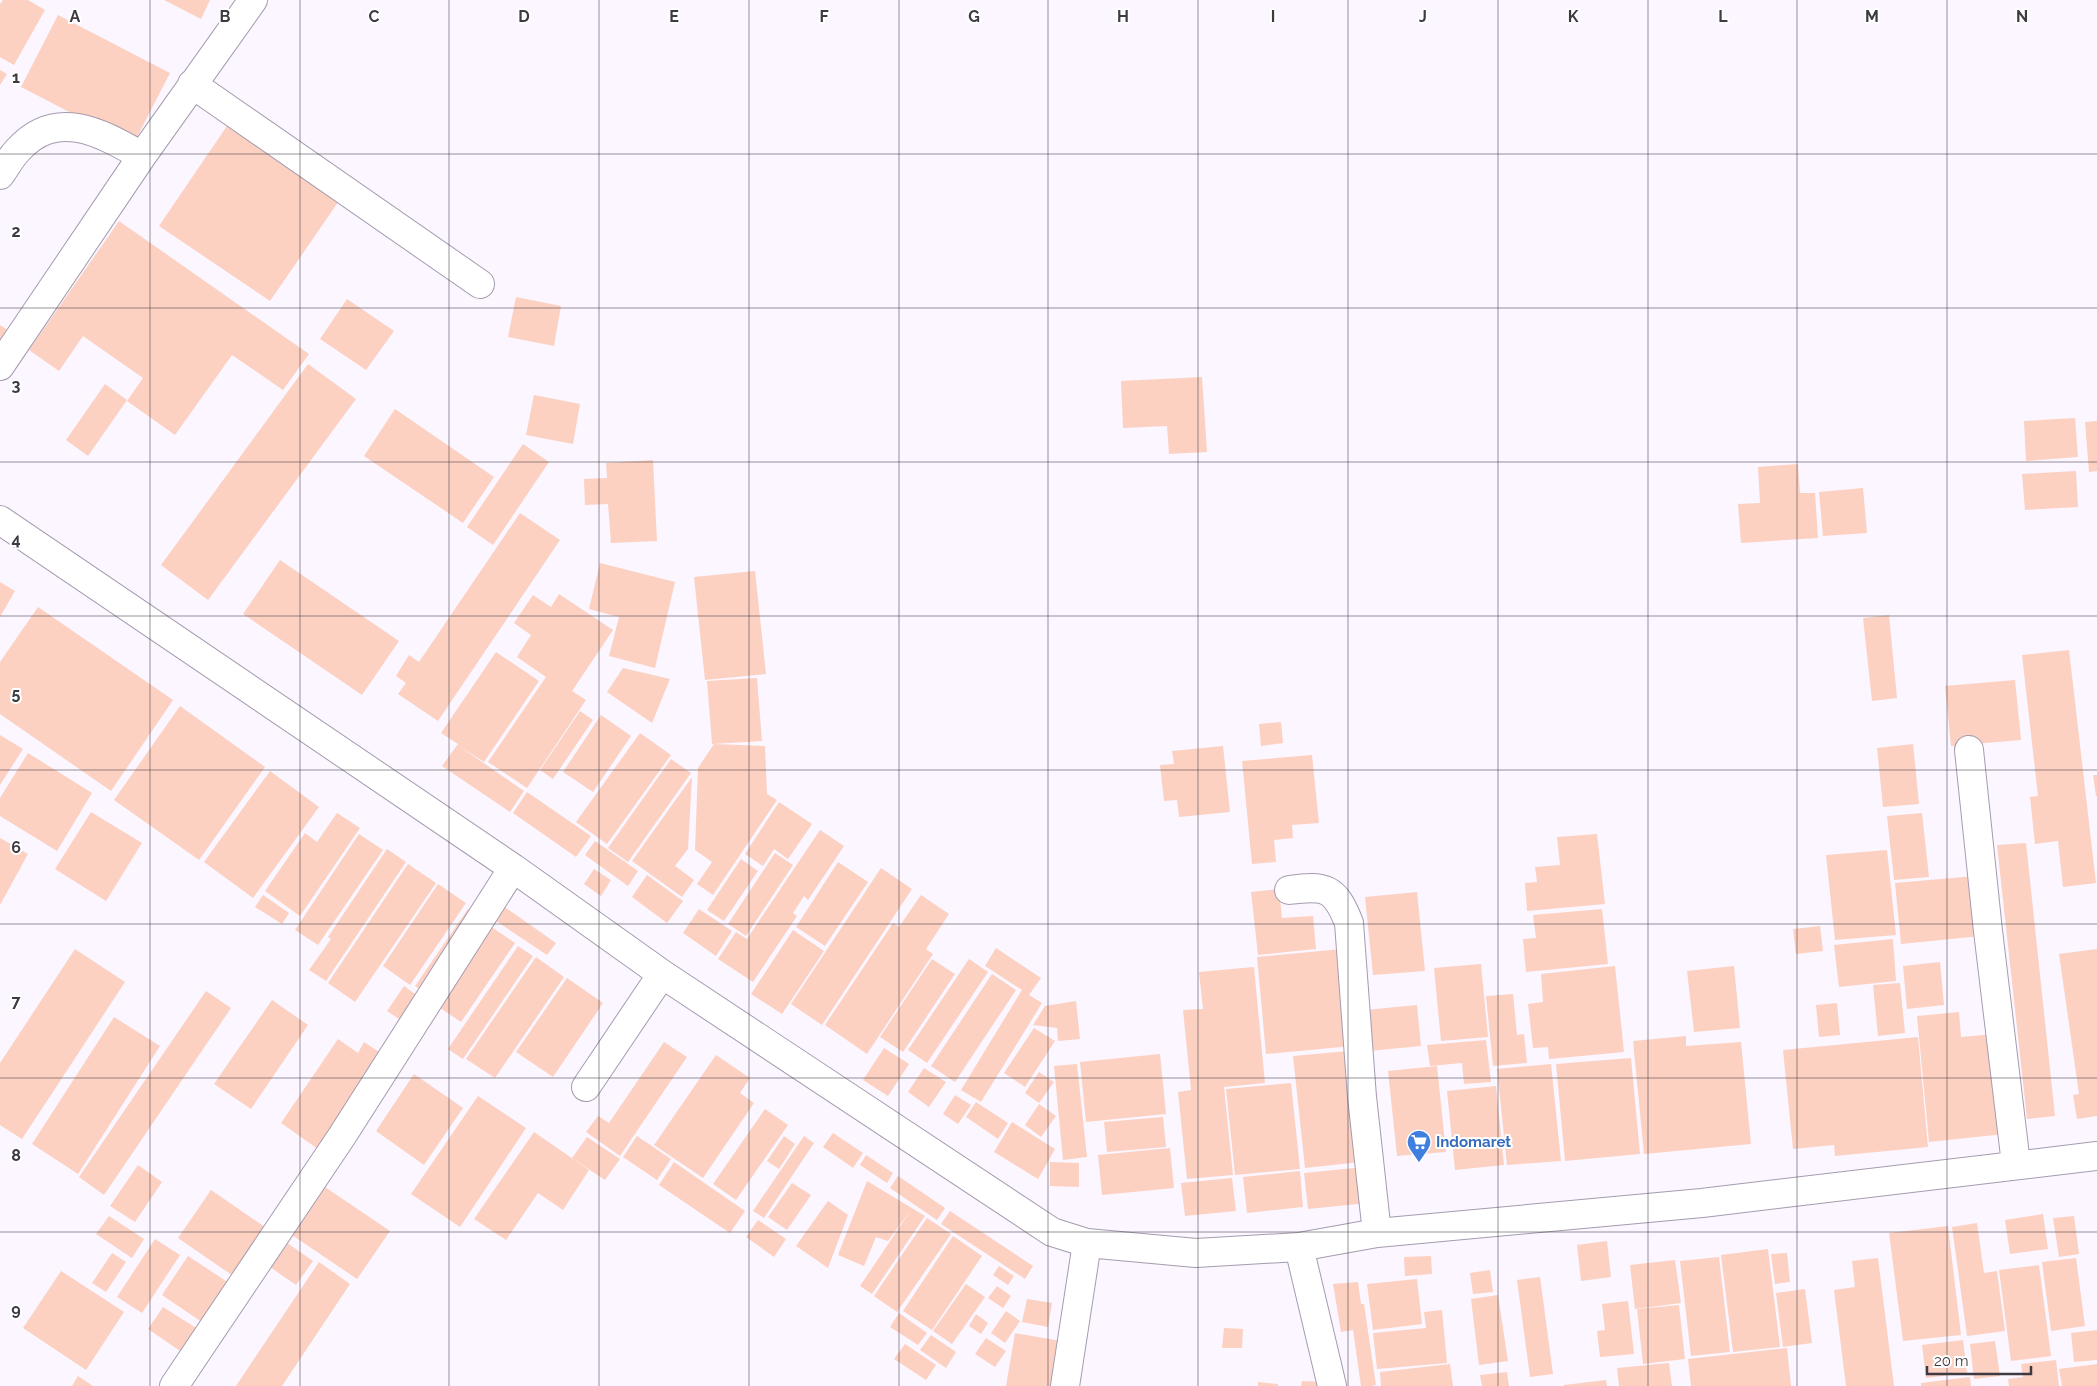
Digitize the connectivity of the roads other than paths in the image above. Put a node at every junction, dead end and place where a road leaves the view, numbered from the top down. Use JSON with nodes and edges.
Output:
{"nodes":[{"id":1,"x":253,"y":0,"type":"edge"},
{"id":2,"x":192,"y":84,"type":"junction"},
{"id":3,"x":142,"y":156,"type":"junction"},
{"id":4,"x":0,"y":175,"type":"edge"},
{"id":5,"x":480,"y":284,"type":"dead end"},
{"id":6,"x":0,"y":366,"type":"edge"},
{"id":7,"x":0,"y":520,"type":"edge"},
{"id":8,"x":1969,"y":750,"type":"dead end"},
{"id":9,"x":513,"y":868,"type":"junction"},
{"id":10,"x":1289,"y":890,"type":"dead end"},
{"id":11,"x":662,"y":974,"type":"junction"},
{"id":12,"x":586,"y":1087,"type":"dead end"},
{"id":13,"x":2097,"y":1156,"type":"edge"},
{"id":14,"x":2016,"y":1164,"type":"junction"},
{"id":15,"x":1378,"y":1233,"type":"junction"},
{"id":16,"x":1087,"y":1243,"type":"junction"},
{"id":17,"x":1298,"y":1247,"type":"junction"},
{"id":18,"x":174,"y":1386,"type":"edge"},
{"id":19,"x":1065,"y":1386,"type":"edge"},
{"id":20,"x":1332,"y":1386,"type":"edge"}],
"edges":[{"from":1,"to":2,"type":"street"},
{"from":2,"to":3,"type":"street"},
{"from":2,"to":5,"type":"street"},
{"from":3,"to":4,"type":"street"},
{"from":3,"to":6,"type":"street"},
{"from":7,"to":9,"type":"street"},
{"from":8,"to":14,"type":"street"},
{"from":9,"to":11,"type":"street"},
{"from":9,"to":18,"type":"street"},
{"from":10,"to":15,"type":"street"},
{"from":11,"to":12,"type":"street"},
{"from":11,"to":16,"type":"street"},
{"from":13,"to":14,"type":"street"},
{"from":14,"to":15,"type":"street"},
{"from":15,"to":17,"type":"street"},
{"from":16,"to":17,"type":"street"},
{"from":16,"to":19,"type":"street"},
{"from":17,"to":20,"type":"street"}]}
